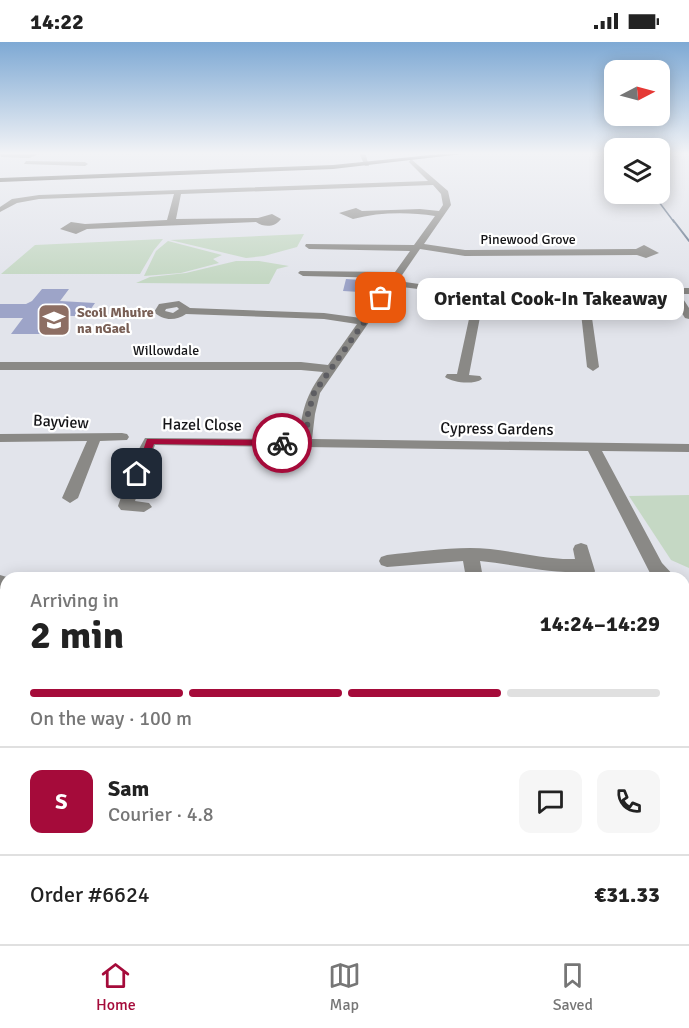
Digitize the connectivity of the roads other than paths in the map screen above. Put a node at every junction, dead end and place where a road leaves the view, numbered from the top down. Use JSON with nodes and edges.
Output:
{"nodes":[{"id":1,"x":92,"y":195,"type":"edge"},
{"id":2,"x":177,"y":195,"type":"edge"},
{"id":3,"x":446,"y":195,"type":"edge"},
{"id":4,"x":0,"y":210,"type":"edge"},
{"id":5,"x":362,"y":213,"type":"dead end"},
{"id":6,"x":441,"y":214,"type":"junction"},
{"id":7,"x":258,"y":220,"type":"dead end"},
{"id":8,"x":171,"y":222,"type":"junction"},
{"id":9,"x":85,"y":226,"type":"dead end"},
{"id":10,"x":309,"y":246,"type":"dead end"},
{"id":11,"x":417,"y":247,"type":"junction"},
{"id":12,"x":638,"y":252,"type":"dead end"},
{"id":13,"x":303,"y":273,"type":"dead end"},
{"id":14,"x":395,"y":279,"type":"junction"},
{"id":15,"x":673,"y":291,"type":"junction"},
{"id":16,"x":689,"y":291,"type":"edge"},
{"id":17,"x":579,"y":292,"type":"junction"},
{"id":18,"x":478,"y":293,"type":"junction"},
{"id":19,"x":184,"y":311,"type":"dead end"},
{"id":20,"x":689,"y":316,"type":"edge"},
{"id":21,"x":365,"y":322,"type":"junction"},
{"id":22,"x":0,"y":366,"type":"edge"},
{"id":23,"x":593,"y":367,"type":"dead end"},
{"id":24,"x":332,"y":369,"type":"junction"},
{"id":25,"x":476,"y":379,"type":"dead end"},
{"id":26,"x":122,"y":437,"type":"dead end"},
{"id":27,"x":0,"y":438,"type":"edge"},
{"id":28,"x":95,"y":438,"type":"junction"},
{"id":29,"x":306,"y":444,"type":"junction"},
{"id":30,"x":593,"y":447,"type":"junction"},
{"id":31,"x":689,"y":448,"type":"edge"},
{"id":32,"x":70,"y":498,"type":"dead end"},
{"id":33,"x":144,"y":507,"type":"dead end"},
{"id":34,"x":470,"y":554,"type":"junction"},
{"id":35,"x":387,"y":561,"type":"dead end"},
{"id":36,"x":584,"y":562,"type":"dead end"},
{"id":37,"x":474,"y":572,"type":"edge"},
{"id":38,"x":657,"y":572,"type":"edge"}],
"edges":[{"from":1,"to":4,"type":"street"},
{"from":2,"to":8,"type":"street"},
{"from":3,"to":6,"type":"street"},
{"from":5,"to":6,"type":"street"},
{"from":6,"to":11,"type":"street"},
{"from":7,"to":8,"type":"street"},
{"from":8,"to":9,"type":"street"},
{"from":10,"to":11,"type":"street","name":"Pinewood Grove"},
{"from":11,"to":12,"type":"street","name":"Pinewood Grove"},
{"from":11,"to":14,"type":"street"},
{"from":13,"to":14,"type":"street"},
{"from":14,"to":18,"type":"street"},
{"from":14,"to":21,"type":"street"},
{"from":15,"to":16,"type":"street"},
{"from":15,"to":17,"type":"street"},
{"from":15,"to":20,"type":"street"},
{"from":17,"to":18,"type":"street"},
{"from":17,"to":23,"type":"street"},
{"from":18,"to":25,"type":"street"},
{"from":19,"to":21,"type":"street"},
{"from":21,"to":24,"type":"street"},
{"from":22,"to":24,"type":"street","name":"Willowdale"},
{"from":24,"to":29,"type":"street"},
{"from":26,"to":28,"type":"street"},
{"from":27,"to":28,"type":"street","name":"Bayview"},
{"from":28,"to":32,"type":"street","name":"Bayview"},
{"from":29,"to":30,"type":"street","name":"Cypress Gardens"},
{"from":29,"to":33,"type":"street","name":"Hazel Close"},
{"from":30,"to":31,"type":"street","name":"Cypress Gardens"},
{"from":30,"to":38,"type":"street"},
{"from":34,"to":35,"type":"street"},
{"from":34,"to":36,"type":"street"},
{"from":34,"to":37,"type":"street"}]}
